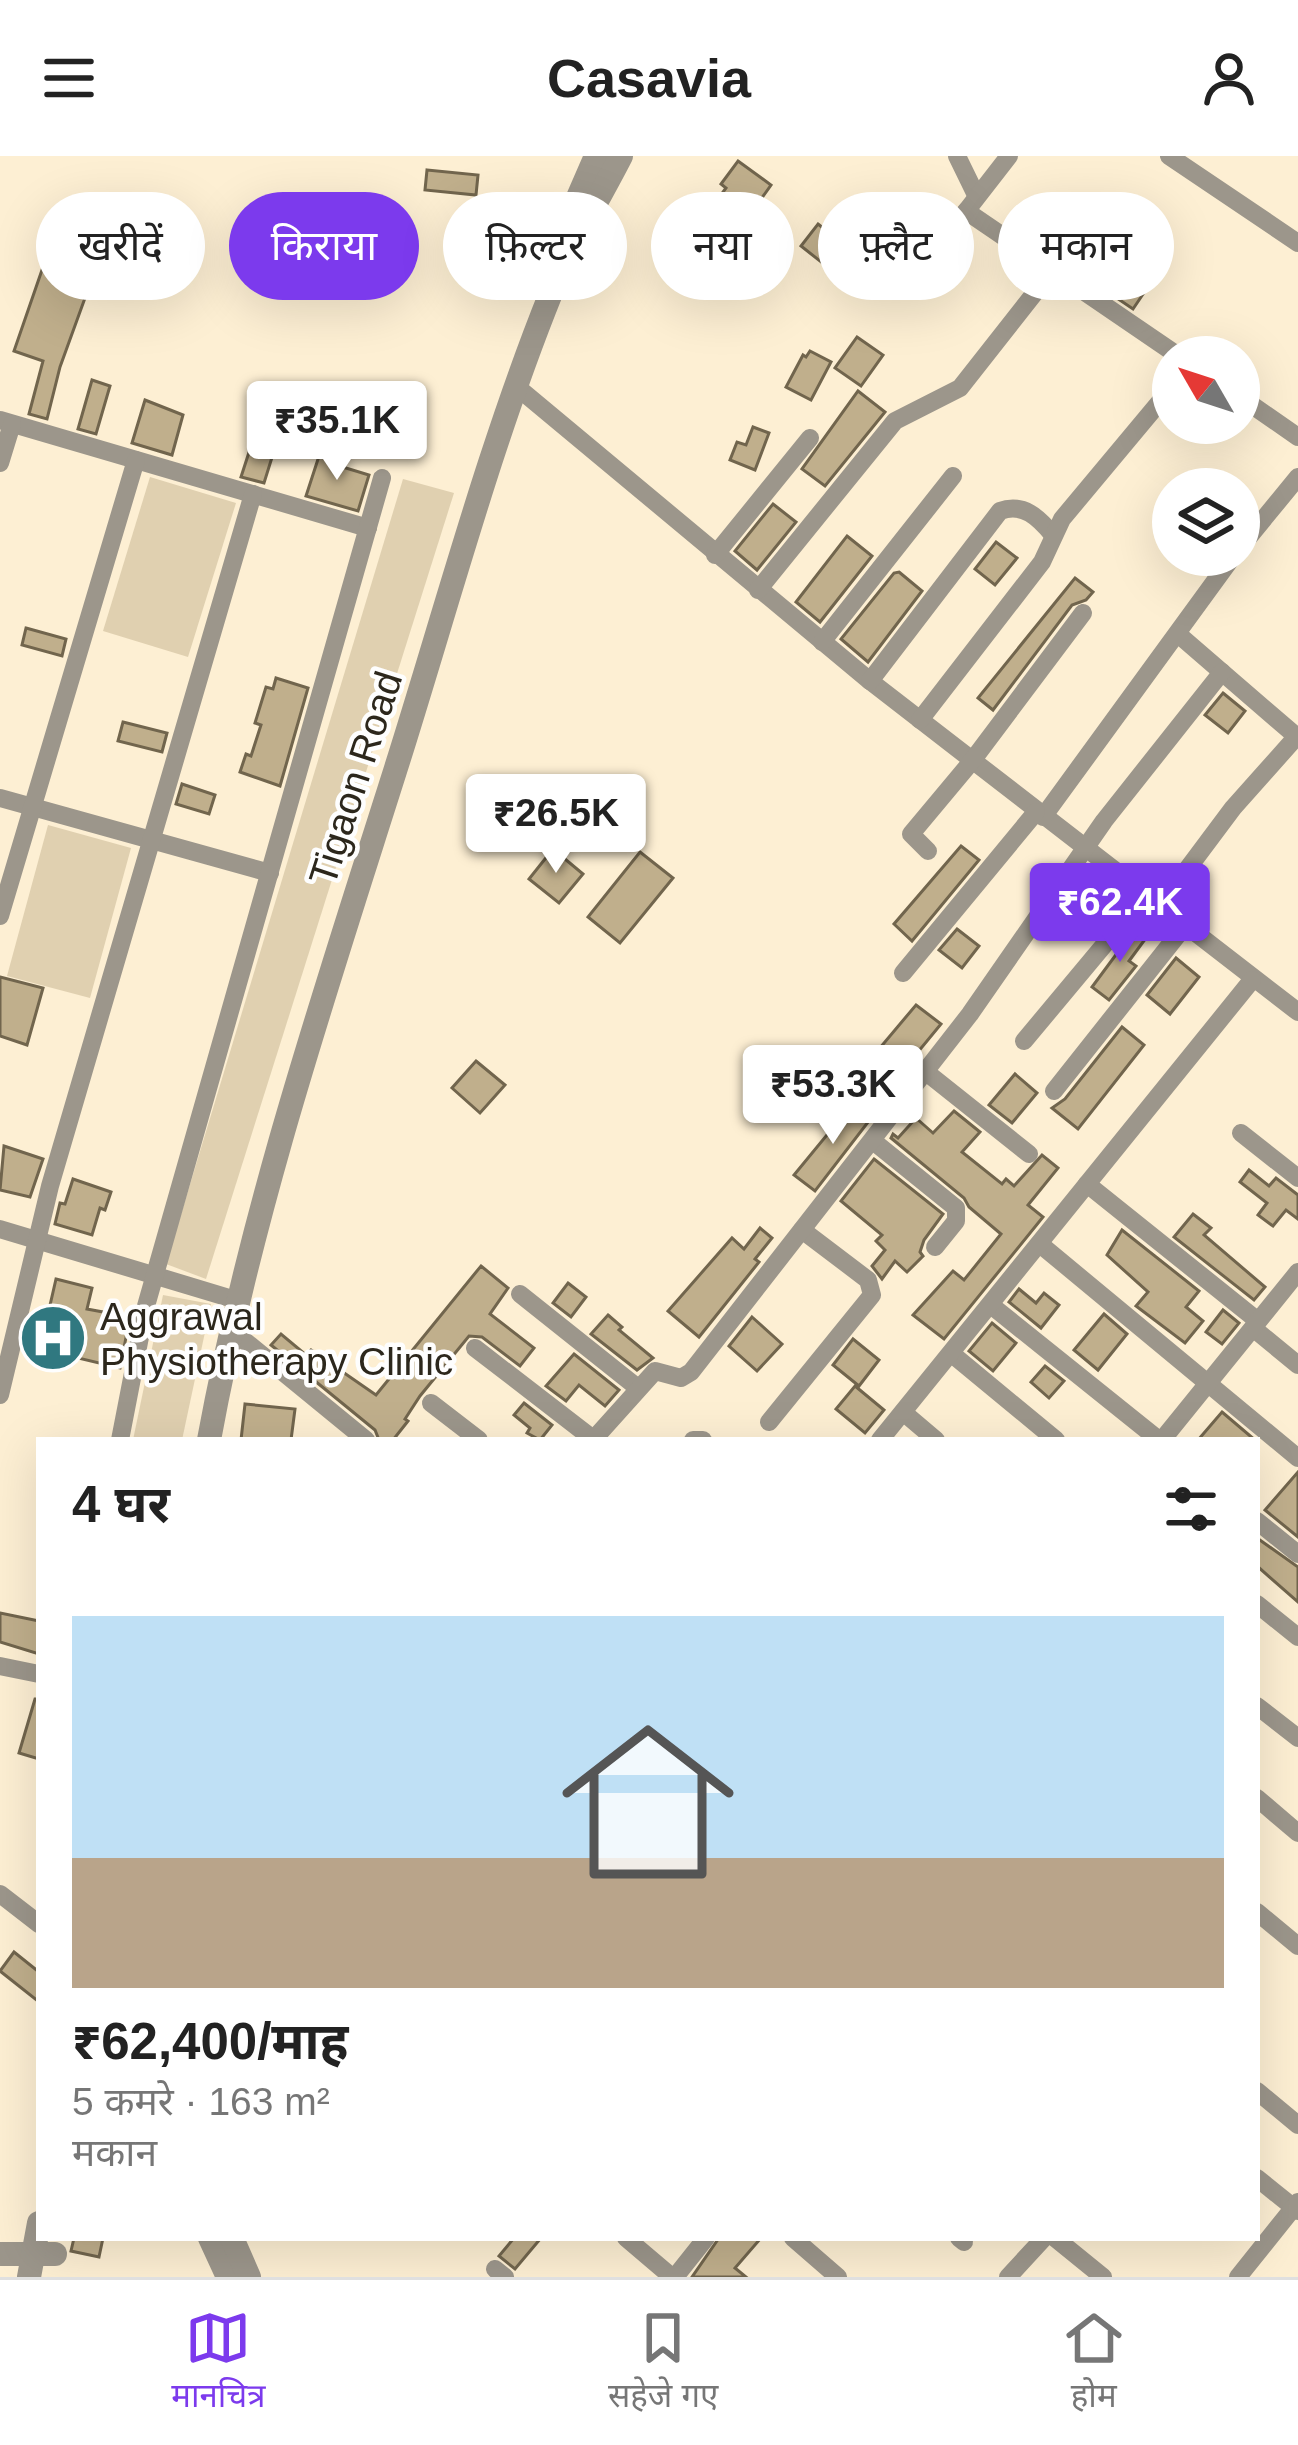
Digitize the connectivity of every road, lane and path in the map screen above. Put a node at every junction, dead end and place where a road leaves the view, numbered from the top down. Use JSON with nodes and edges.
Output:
{"nodes":[{"id":1,"x":596,"y":156,"type":"edge"},
{"id":2,"x":621,"y":156,"type":"edge"},
{"id":3,"x":957,"y":156,"type":"edge"},
{"id":4,"x":1009,"y":156,"type":"edge"},
{"id":5,"x":1169,"y":156,"type":"edge"},
{"id":6,"x":968,"y":192,"type":"edge"},
{"id":7,"x":974,"y":199,"type":"edge"},
{"id":8,"x":974,"y":206,"type":"edge"},
{"id":9,"x":998,"y":226,"type":"edge"},
{"id":10,"x":1298,"y":243,"type":"edge"},
{"id":11,"x":1029,"y":300,"type":"edge"},
{"id":12,"x":1095,"y":300,"type":"edge"},
{"id":13,"x":1152,"y":338,"type":"edge"},
{"id":14,"x":517,"y":387,"type":"junction"},
{"id":15,"x":1260,"y":411,"type":"edge"},
{"id":16,"x":1152,"y":412,"type":"edge"},
{"id":17,"x":6,"y":422,"type":"edge"},
{"id":18,"x":1298,"y":437,"type":"edge"},
{"id":19,"x":810,"y":438,"type":"dead end"},
{"id":20,"x":136,"y":460,"type":"junction"},
{"id":21,"x":0,"y":463,"type":"edge"},
{"id":22,"x":953,"y":476,"type":"dead end"},
{"id":23,"x":1298,"y":477,"type":"edge"},
{"id":24,"x":382,"y":478,"type":"dead end"},
{"id":25,"x":253,"y":494,"type":"junction"},
{"id":26,"x":1260,"y":524,"type":"edge"},
{"id":27,"x":368,"y":528,"type":"junction"},
{"id":28,"x":1053,"y":535,"type":"junction"},
{"id":29,"x":715,"y":555,"type":"junction"},
{"id":30,"x":1218,"y":576,"type":"edge"},
{"id":31,"x":758,"y":590,"type":"junction"},
{"id":32,"x":1083,"y":614,"type":"dead end"},
{"id":33,"x":1179,"y":635,"type":"junction"},
{"id":34,"x":822,"y":642,"type":"junction"},
{"id":35,"x":1222,"y":672,"type":"junction"},
{"id":36,"x":870,"y":681,"type":"junction"},
{"id":37,"x":920,"y":720,"type":"junction"},
{"id":38,"x":1297,"y":735,"type":"edge"},
{"id":39,"x":972,"y":761,"type":"junction"},
{"id":40,"x":0,"y":798,"type":"edge"},
{"id":41,"x":34,"y":807,"type":"junction"},
{"id":42,"x":1040,"y":814,"type":"junction"},
{"id":43,"x":152,"y":840,"type":"junction"},
{"id":44,"x":1084,"y":849,"type":"junction"},
{"id":45,"x":928,"y":850,"type":"dead end"},
{"id":46,"x":270,"y":872,"type":"junction"},
{"id":47,"x":1152,"y":901,"type":"junction"},
{"id":48,"x":0,"y":916,"type":"edge"},
{"id":49,"x":1184,"y":927,"type":"junction"},
{"id":50,"x":903,"y":973,"type":"dead end"},
{"id":51,"x":1252,"y":980,"type":"junction"},
{"id":52,"x":1298,"y":1012,"type":"edge"},
{"id":53,"x":1024,"y":1041,"type":"dead end"},
{"id":54,"x":926,"y":1072,"type":"junction"},
{"id":55,"x":1054,"y":1090,"type":"dead end"},
{"id":56,"x":1241,"y":1133,"type":"dead end"},
{"id":57,"x":872,"y":1141,"type":"junction"},
{"id":58,"x":1029,"y":1154,"type":"dead end"},
{"id":59,"x":1298,"y":1178,"type":"edge"},
{"id":60,"x":1088,"y":1184,"type":"junction"},
{"id":61,"x":0,"y":1229,"type":"edge"},
{"id":62,"x":802,"y":1230,"type":"junction"},
{"id":63,"x":35,"y":1240,"type":"junction"},
{"id":64,"x":1041,"y":1245,"type":"junction"},
{"id":65,"x":935,"y":1247,"type":"dead end"},
{"id":66,"x":1298,"y":1273,"type":"edge"},
{"id":67,"x":155,"y":1274,"type":"junction"},
{"id":68,"x":520,"y":1294,"type":"dead end"},
{"id":69,"x":229,"y":1298,"type":"junction"},
{"id":70,"x":992,"y":1306,"type":"junction"},
{"id":71,"x":1256,"y":1325,"type":"junction"},
{"id":72,"x":229,"y":1328,"type":"junction"},
{"id":73,"x":8,"y":1329,"type":"edge"},
{"id":74,"x":475,"y":1348,"type":"dead end"},
{"id":75,"x":952,"y":1354,"type":"junction"},
{"id":76,"x":1298,"y":1365,"type":"edge"},
{"id":77,"x":1208,"y":1383,"type":"junction"},
{"id":78,"x":638,"y":1388,"type":"junction"},
{"id":79,"x":0,"y":1395,"type":"edge"},
{"id":80,"x":431,"y":1403,"type":"dead end"},
{"id":81,"x":903,"y":1412,"type":"junction"},
{"id":82,"x":770,"y":1421,"type":"dead end"},
{"id":83,"x":121,"y":1437,"type":"edge"},
{"id":84,"x":194,"y":1437,"type":"edge"},
{"id":85,"x":210,"y":1437,"type":"edge"},
{"id":86,"x":361,"y":1437,"type":"edge"},
{"id":87,"x":475,"y":1437,"type":"edge"},
{"id":88,"x":589,"y":1437,"type":"edge"},
{"id":89,"x":596,"y":1437,"type":"edge"},
{"id":90,"x":882,"y":1437,"type":"edge"},
{"id":91,"x":932,"y":1437,"type":"edge"},
{"id":92,"x":1053,"y":1437,"type":"edge"},
{"id":93,"x":1156,"y":1437,"type":"edge"},
{"id":94,"x":1163,"y":1437,"type":"edge"},
{"id":95,"x":1298,"y":1458,"type":"edge"},
{"id":96,"x":1260,"y":1523,"type":"edge"},
{"id":97,"x":1298,"y":1554,"type":"edge"},
{"id":98,"x":1260,"y":1606,"type":"edge"},
{"id":99,"x":1298,"y":1637,"type":"edge"},
{"id":100,"x":0,"y":1666,"type":"edge"},
{"id":101,"x":36,"y":1673,"type":"edge"},
{"id":102,"x":1260,"y":1708,"type":"edge"},
{"id":103,"x":1298,"y":1738,"type":"edge"},
{"id":104,"x":1260,"y":1801,"type":"edge"},
{"id":105,"x":1298,"y":1833,"type":"edge"},
{"id":106,"x":0,"y":1894,"type":"edge"},
{"id":107,"x":1260,"y":1914,"type":"edge"},
{"id":108,"x":36,"y":1922,"type":"edge"},
{"id":109,"x":1298,"y":1946,"type":"edge"},
{"id":110,"x":1260,"y":2093,"type":"edge"},
{"id":111,"x":1298,"y":2125,"type":"edge"},
{"id":112,"x":1260,"y":2180,"type":"edge"},
{"id":113,"x":1297,"y":2207,"type":"edge"},
{"id":114,"x":211,"y":2241,"type":"edge"},
{"id":115,"x":233,"y":2241,"type":"edge"},
{"id":116,"x":630,"y":2241,"type":"edge"},
{"id":117,"x":703,"y":2241,"type":"edge"},
{"id":118,"x":796,"y":2241,"type":"edge"},
{"id":119,"x":1041,"y":2241,"type":"edge"},
{"id":120,"x":1059,"y":2241,"type":"edge"},
{"id":121,"x":0,"y":2254,"type":"edge"},
{"id":122,"x":45,"y":2260,"type":"edge"},
{"id":123,"x":228,"y":2277,"type":"edge"},
{"id":124,"x":249,"y":2277,"type":"edge"},
{"id":125,"x":673,"y":2277,"type":"edge"},
{"id":126,"x":838,"y":2277,"type":"edge"},
{"id":127,"x":1008,"y":2277,"type":"edge"},
{"id":128,"x":1103,"y":2277,"type":"edge"},
{"id":129,"x":1238,"y":2277,"type":"edge"}],
"edges":[{"from":1,"to":69,"type":"street"},
{"from":2,"to":14,"type":"street","name":"Tigaon Road"},
{"from":3,"to":6,"type":"street"},
{"from":4,"to":7,"type":"street"},
{"from":5,"to":10,"type":"street"},
{"from":8,"to":9,"type":"street"},
{"from":11,"to":31,"type":"street"},
{"from":12,"to":13,"type":"street"},
{"from":14,"to":29,"type":"street"},
{"from":14,"to":69,"type":"street","name":"Tigaon Road"},
{"from":15,"to":18,"type":"street"},
{"from":16,"to":28,"type":"street"},
{"from":17,"to":20,"type":"street"},
{"from":17,"to":21,"type":"street"},
{"from":19,"to":29,"type":"street"},
{"from":20,"to":25,"type":"street"},
{"from":20,"to":41,"type":"street"},
{"from":22,"to":34,"type":"street"},
{"from":23,"to":26,"type":"street"},
{"from":24,"to":27,"type":"street"},
{"from":25,"to":27,"type":"street"},
{"from":25,"to":43,"type":"street"},
{"from":27,"to":46,"type":"street"},
{"from":28,"to":36,"type":"street"},
{"from":28,"to":37,"type":"street"},
{"from":29,"to":31,"type":"street"},
{"from":30,"to":33,"type":"street"},
{"from":31,"to":34,"type":"street"},
{"from":32,"to":39,"type":"street"},
{"from":33,"to":35,"type":"street"},
{"from":33,"to":42,"type":"street"},
{"from":34,"to":36,"type":"street"},
{"from":35,"to":38,"type":"street"},
{"from":35,"to":44,"type":"street"},
{"from":36,"to":37,"type":"street"},
{"from":37,"to":39,"type":"street"},
{"from":38,"to":47,"type":"street"},
{"from":39,"to":42,"type":"street"},
{"from":39,"to":45,"type":"street"},
{"from":40,"to":41,"type":"street"},
{"from":41,"to":43,"type":"street"},
{"from":41,"to":48,"type":"street"},
{"from":42,"to":44,"type":"street"},
{"from":42,"to":50,"type":"street"},
{"from":43,"to":46,"type":"street"},
{"from":43,"to":63,"type":"street"},
{"from":44,"to":47,"type":"street"},
{"from":44,"to":54,"type":"street"},
{"from":46,"to":67,"type":"street"},
{"from":47,"to":49,"type":"street"},
{"from":47,"to":53,"type":"street"},
{"from":49,"to":51,"type":"street"},
{"from":49,"to":55,"type":"street"},
{"from":51,"to":52,"type":"street"},
{"from":51,"to":60,"type":"street"},
{"from":54,"to":57,"type":"street"},
{"from":54,"to":58,"type":"street"},
{"from":56,"to":59,"type":"street"},
{"from":57,"to":62,"type":"street"},
{"from":57,"to":65,"type":"street"},
{"from":60,"to":64,"type":"street"},
{"from":60,"to":71,"type":"street"},
{"from":61,"to":63,"type":"street"},
{"from":62,"to":78,"type":"street"},
{"from":62,"to":82,"type":"street"},
{"from":63,"to":67,"type":"street"},
{"from":63,"to":73,"type":"street"},
{"from":64,"to":70,"type":"street"},
{"from":64,"to":77,"type":"street"},
{"from":66,"to":71,"type":"street"},
{"from":67,"to":69,"type":"street"},
{"from":67,"to":83,"type":"street"},
{"from":68,"to":78,"type":"street"},
{"from":69,"to":72,"type":"street","name":"Tigaon Road"},
{"from":69,"to":84,"type":"street"},
{"from":70,"to":75,"type":"street"},
{"from":70,"to":93,"type":"street"},
{"from":71,"to":76,"type":"street"},
{"from":71,"to":77,"type":"street"},
{"from":72,"to":85,"type":"street","name":"Tigaon Road"},
{"from":72,"to":86,"type":"street"},
{"from":73,"to":79,"type":"street"},
{"from":74,"to":88,"type":"street"},
{"from":75,"to":81,"type":"street"},
{"from":75,"to":92,"type":"street"},
{"from":77,"to":94,"type":"street"},
{"from":77,"to":95,"type":"street"},
{"from":78,"to":89,"type":"street"},
{"from":80,"to":87,"type":"street"},
{"from":81,"to":90,"type":"street"},
{"from":81,"to":91,"type":"street"},
{"from":96,"to":97,"type":"street"},
{"from":98,"to":99,"type":"street"},
{"from":100,"to":101,"type":"street"},
{"from":102,"to":103,"type":"street"},
{"from":104,"to":105,"type":"street"},
{"from":106,"to":108,"type":"street"},
{"from":107,"to":109,"type":"street"},
{"from":110,"to":111,"type":"street"},
{"from":112,"to":113,"type":"street"},
{"from":113,"to":129,"type":"street"},
{"from":114,"to":123,"type":"street"},
{"from":115,"to":124,"type":"street"},
{"from":116,"to":125,"type":"street"},
{"from":117,"to":125,"type":"street"},
{"from":118,"to":126,"type":"street"},
{"from":119,"to":127,"type":"street"},
{"from":120,"to":128,"type":"street"},
{"from":121,"to":122,"type":"street"}]}
